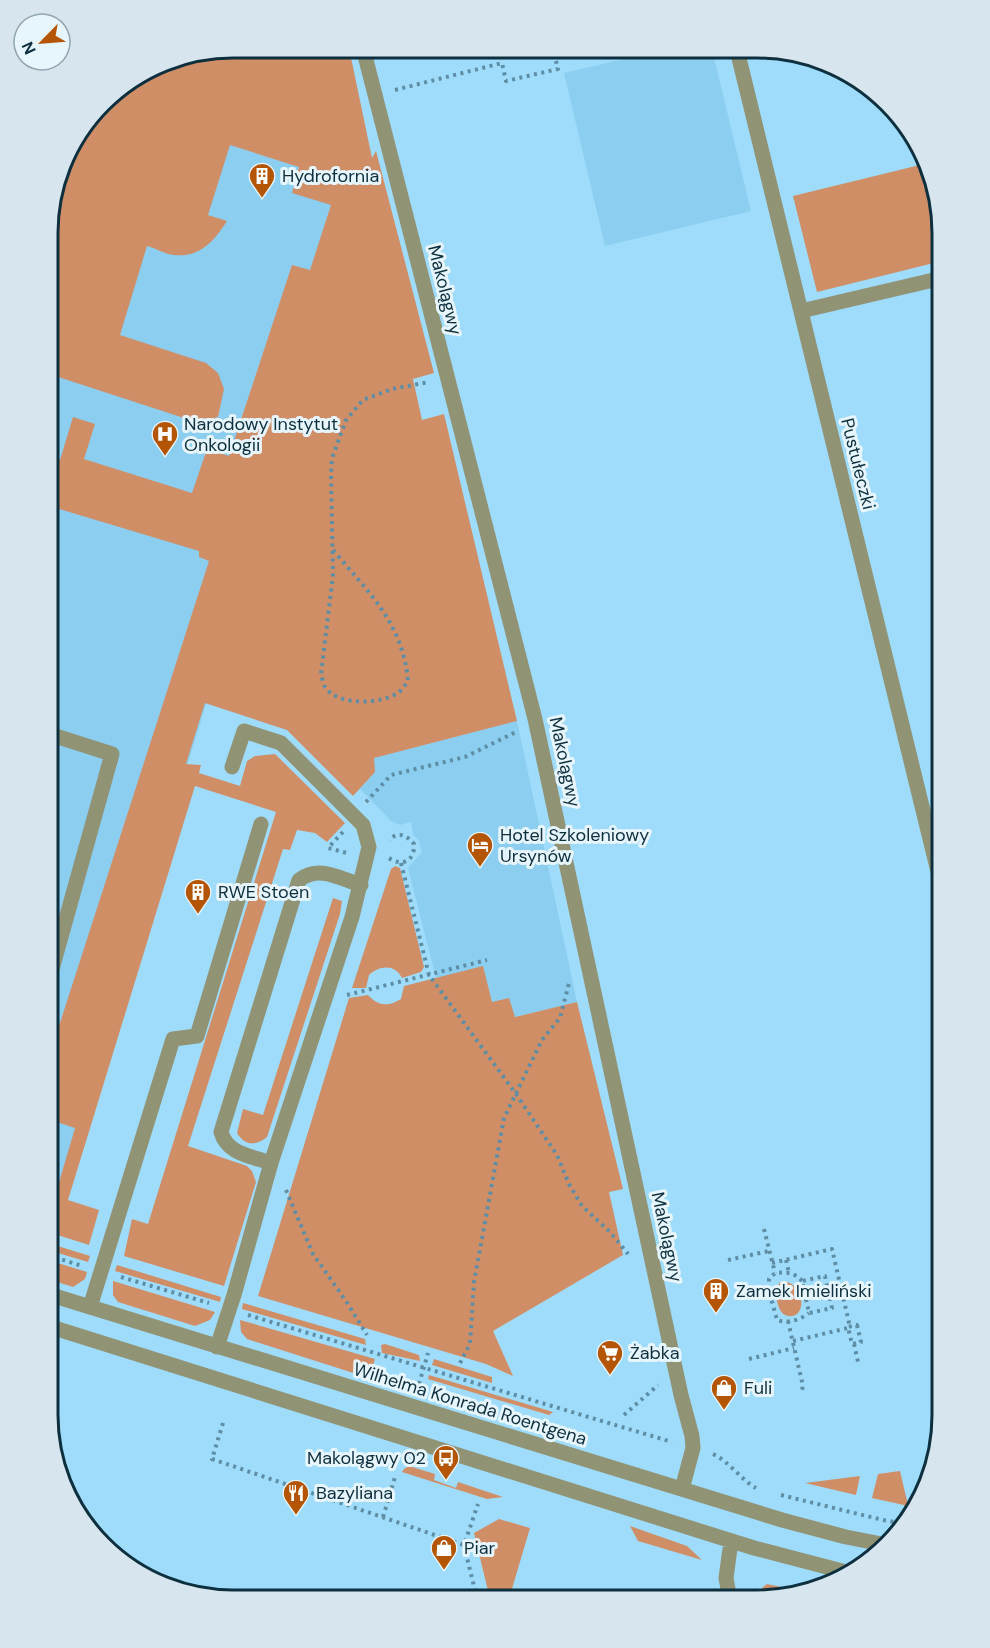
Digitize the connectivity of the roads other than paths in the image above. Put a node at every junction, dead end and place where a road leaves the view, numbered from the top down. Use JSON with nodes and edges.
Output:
{"nodes":[{"id":1,"x":366,"y":59,"type":"edge"},
{"id":2,"x":739,"y":59,"type":"edge"},
{"id":3,"x":932,"y":280,"type":"edge"},
{"id":4,"x":801,"y":311,"type":"junction"},
{"id":5,"x":58,"y":737,"type":"edge"},
{"id":6,"x":232,"y":767,"type":"dead end"},
{"id":7,"x":261,"y":824,"type":"dead end"},
{"id":8,"x":931,"y":845,"type":"edge"},
{"id":9,"x":361,"y":885,"type":"junction"},
{"id":10,"x":58,"y":948,"type":"edge"},
{"id":11,"x":271,"y":1163,"type":"junction"},
{"id":12,"x":58,"y":1297,"type":"edge"},
{"id":13,"x":90,"y":1307,"type":"junction"},
{"id":14,"x":58,"y":1329,"type":"edge"},
{"id":15,"x":217,"y":1347,"type":"junction"},
{"id":16,"x":682,"y":1489,"type":"junction"},
{"id":17,"x":731,"y":1541,"type":"junction"},
{"id":18,"x":875,"y":1543,"type":"edge"},
{"id":19,"x":837,"y":1570,"type":"edge"},
{"id":20,"x":728,"y":1590,"type":"edge"}],
"edges":[{"from":1,"to":16,"type":"street","name":"Makolągwy"},
{"from":2,"to":4,"type":"street","name":"Pustułeczki"},
{"from":3,"to":4,"type":"street"},
{"from":4,"to":8,"type":"street","name":"Pustułeczki"},
{"from":5,"to":10,"type":"street"},
{"from":6,"to":9,"type":"street"},
{"from":7,"to":13,"type":"street"},
{"from":9,"to":11,"type":"street"},
{"from":9,"to":11,"type":"street"},
{"from":11,"to":15,"type":"street"},
{"from":12,"to":13,"type":"street","name":"Wilhelma Konrada Roentgena"},
{"from":13,"to":15,"type":"street","name":"Wilhelma Konrada Roentgena"},
{"from":14,"to":17,"type":"street"},
{"from":15,"to":16,"type":"street","name":"Wilhelma Konrada Roentgena"},
{"from":16,"to":18,"type":"street","name":"Wilhelma Konrada Roentgena"},
{"from":17,"to":19,"type":"street"},
{"from":17,"to":20,"type":"street"}]}
